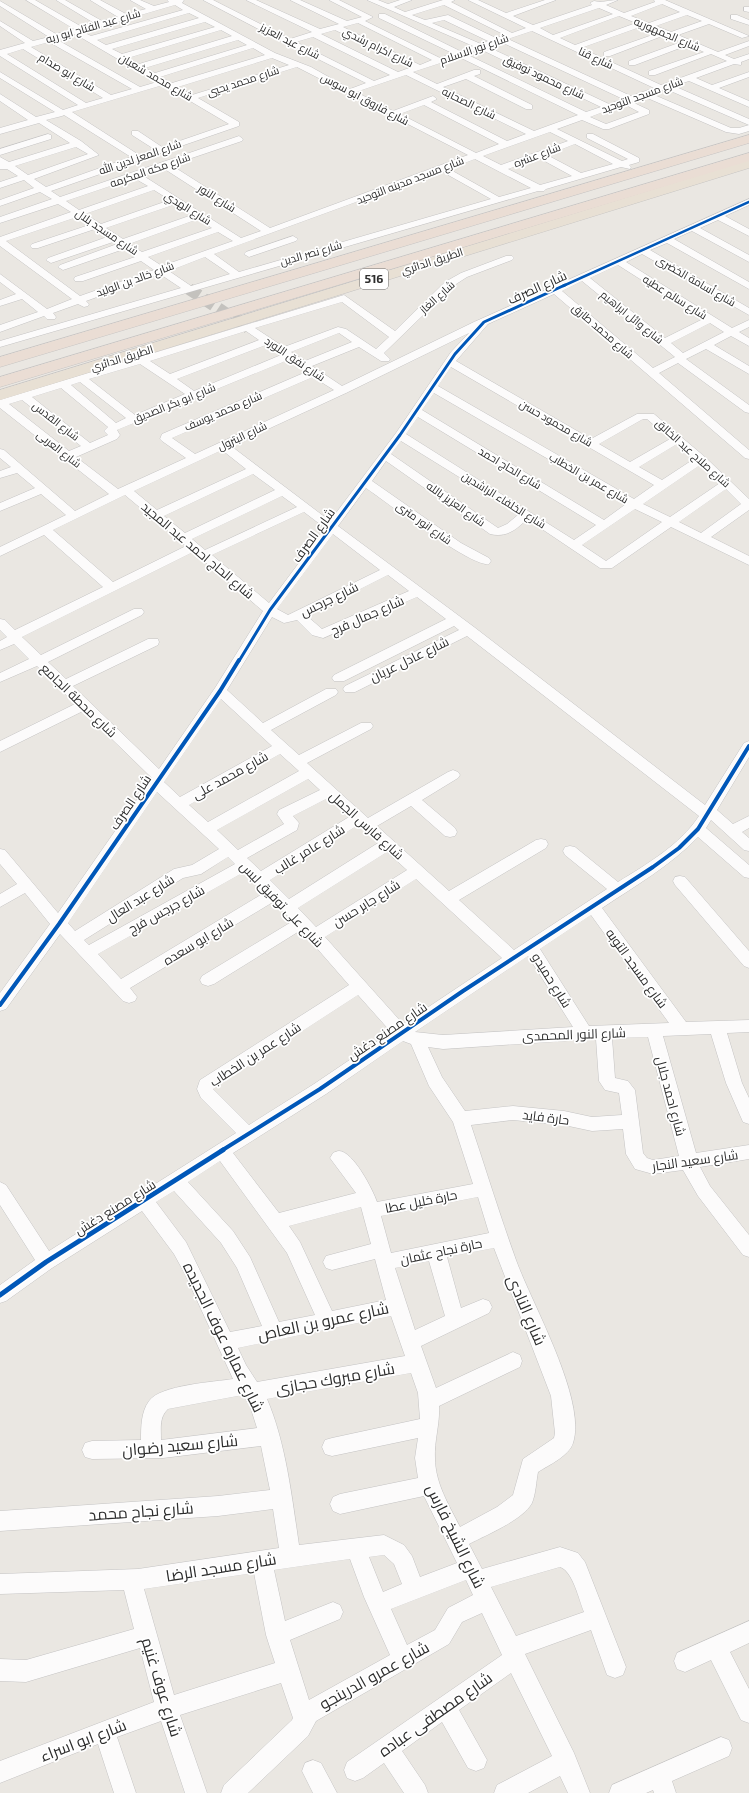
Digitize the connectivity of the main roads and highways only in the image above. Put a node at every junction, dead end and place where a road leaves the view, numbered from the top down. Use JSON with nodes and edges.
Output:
{"nodes":[{"id":1,"x":747,"y":132,"type":"edge"},
{"id":2,"x":749,"y":156,"type":"edge"},
{"id":3,"x":749,"y":164,"type":"edge"},
{"id":4,"x":0,"y":362,"type":"edge"},
{"id":5,"x":0,"y":382,"type":"edge"},
{"id":6,"x":0,"y":400,"type":"edge"}],
"edges":[{"from":1,"to":4,"type":"highway","number":"516"},
{"from":2,"to":5,"type":"highway","name":"الطريق الدائري","number":"516"},
{"from":3,"to":6,"type":"highway","name":"الطريق الدائري","number":"516"}]}
